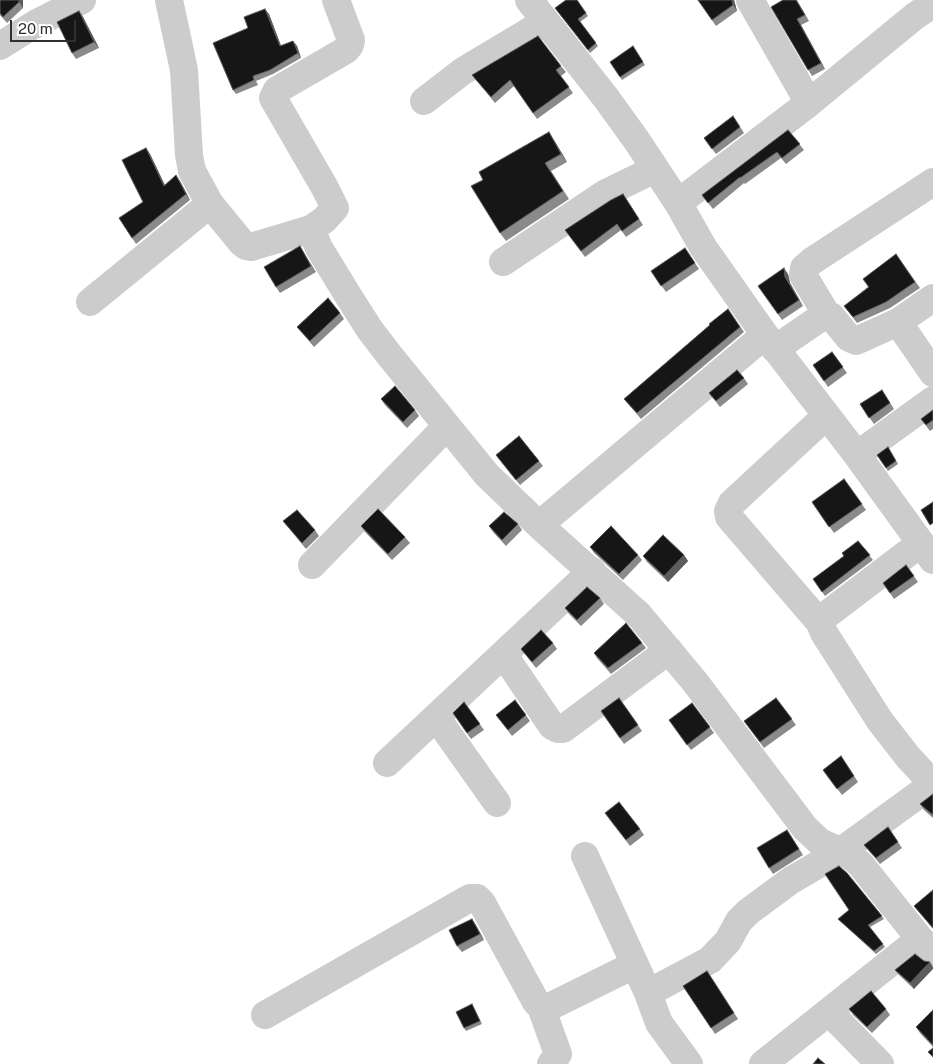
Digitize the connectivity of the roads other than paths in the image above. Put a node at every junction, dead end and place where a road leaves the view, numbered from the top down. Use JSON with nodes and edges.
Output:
{"nodes":[{"id":1,"x":82,"y":0,"type":"edge"},
{"id":2,"x":169,"y":0,"type":"edge"},
{"id":3,"x":336,"y":0,"type":"edge"},
{"id":4,"x":529,"y":0,"type":"edge"},
{"id":5,"x":750,"y":0,"type":"edge"},
{"id":6,"x":918,"y":7,"type":"edge"},
{"id":7,"x":545,"y":22,"type":"junction"},
{"id":8,"x":0,"y":46,"type":"edge"},
{"id":9,"x":424,"y":101,"type":"dead end"},
{"id":10,"x":809,"y":103,"type":"junction"},
{"id":11,"x":655,"y":169,"type":"junction"},
{"id":12,"x":933,"y":182,"type":"edge"},
{"id":13,"x":678,"y":203,"type":"junction"},
{"id":14,"x":210,"y":204,"type":"junction"},
{"id":15,"x":310,"y":229,"type":"junction"},
{"id":16,"x":503,"y":262,"type":"dead end"},
{"id":17,"x":933,"y":298,"type":"edge"},
{"id":18,"x":90,"y":302,"type":"dead end"},
{"id":19,"x":827,"y":315,"type":"junction"},
{"id":20,"x":898,"y":322,"type":"junction"},
{"id":21,"x":770,"y":342,"type":"junction"},
{"id":22,"x":933,"y":373,"type":"edge"},
{"id":23,"x":933,"y":400,"type":"edge"},
{"id":24,"x":826,"y":416,"type":"junction"},
{"id":25,"x":447,"y":426,"type":"junction"},
{"id":26,"x":856,"y":455,"type":"junction"},
{"id":27,"x":539,"y":525,"type":"junction"},
{"id":28,"x":927,"y":551,"type":"edge"},
{"id":29,"x":312,"y":565,"type":"dead end"},
{"id":30,"x":592,"y":571,"type":"junction"},
{"id":31,"x":820,"y":623,"type":"junction"},
{"id":32,"x":669,"y":650,"type":"junction"},
{"id":33,"x":504,"y":655,"type":"junction"},
{"id":34,"x":436,"y":717,"type":"junction"},
{"id":35,"x":388,"y":763,"type":"dead end"},
{"id":36,"x":497,"y":802,"type":"dead end"},
{"id":37,"x":841,"y":850,"type":"junction"},
{"id":38,"x":585,"y":856,"type":"dead end"},
{"id":39,"x":927,"y":945,"type":"edge"},
{"id":40,"x":634,"y":965,"type":"junction"},
{"id":41,"x":648,"y":993,"type":"junction"},
{"id":42,"x":541,"y":1007,"type":"junction"},
{"id":43,"x":829,"y":1012,"type":"junction"},
{"id":44,"x":265,"y":1015,"type":"dead end"},
{"id":45,"x":774,"y":1060,"type":"edge"},
{"id":46,"x":551,"y":1064,"type":"edge"},
{"id":47,"x":689,"y":1064,"type":"edge"},
{"id":48,"x":880,"y":1064,"type":"edge"}],
"edges":[{"from":1,"to":8,"type":"street"},
{"from":2,"to":14,"type":"street"},
{"from":3,"to":15,"type":"street"},
{"from":4,"to":7,"type":"street"},
{"from":5,"to":10,"type":"street"},
{"from":6,"to":10,"type":"street"},
{"from":7,"to":9,"type":"street"},
{"from":7,"to":11,"type":"street"},
{"from":10,"to":13,"type":"street"},
{"from":11,"to":13,"type":"street"},
{"from":11,"to":16,"type":"street"},
{"from":12,"to":19,"type":"street"},
{"from":13,"to":21,"type":"street"},
{"from":14,"to":15,"type":"street"},
{"from":14,"to":18,"type":"street"},
{"from":15,"to":25,"type":"street"},
{"from":17,"to":20,"type":"street"},
{"from":19,"to":20,"type":"street"},
{"from":19,"to":21,"type":"street"},
{"from":20,"to":22,"type":"street"},
{"from":21,"to":24,"type":"street"},
{"from":21,"to":27,"type":"street"},
{"from":23,"to":26,"type":"street"},
{"from":24,"to":26,"type":"street"},
{"from":24,"to":31,"type":"street"},
{"from":25,"to":27,"type":"street"},
{"from":25,"to":29,"type":"street"},
{"from":26,"to":28,"type":"street"},
{"from":27,"to":30,"type":"street"},
{"from":28,"to":31,"type":"street"},
{"from":30,"to":32,"type":"street"},
{"from":30,"to":33,"type":"street"},
{"from":31,"to":37,"type":"street"},
{"from":32,"to":33,"type":"street"},
{"from":32,"to":37,"type":"street"},
{"from":33,"to":34,"type":"street"},
{"from":34,"to":35,"type":"street"},
{"from":34,"to":36,"type":"street"},
{"from":37,"to":39,"type":"street"},
{"from":37,"to":41,"type":"street"},
{"from":38,"to":40,"type":"street"},
{"from":39,"to":43,"type":"street"},
{"from":40,"to":41,"type":"street"},
{"from":40,"to":42,"type":"street"},
{"from":41,"to":47,"type":"street"},
{"from":42,"to":44,"type":"street"},
{"from":42,"to":46,"type":"street"},
{"from":43,"to":45,"type":"street"},
{"from":43,"to":48,"type":"street"}]}
